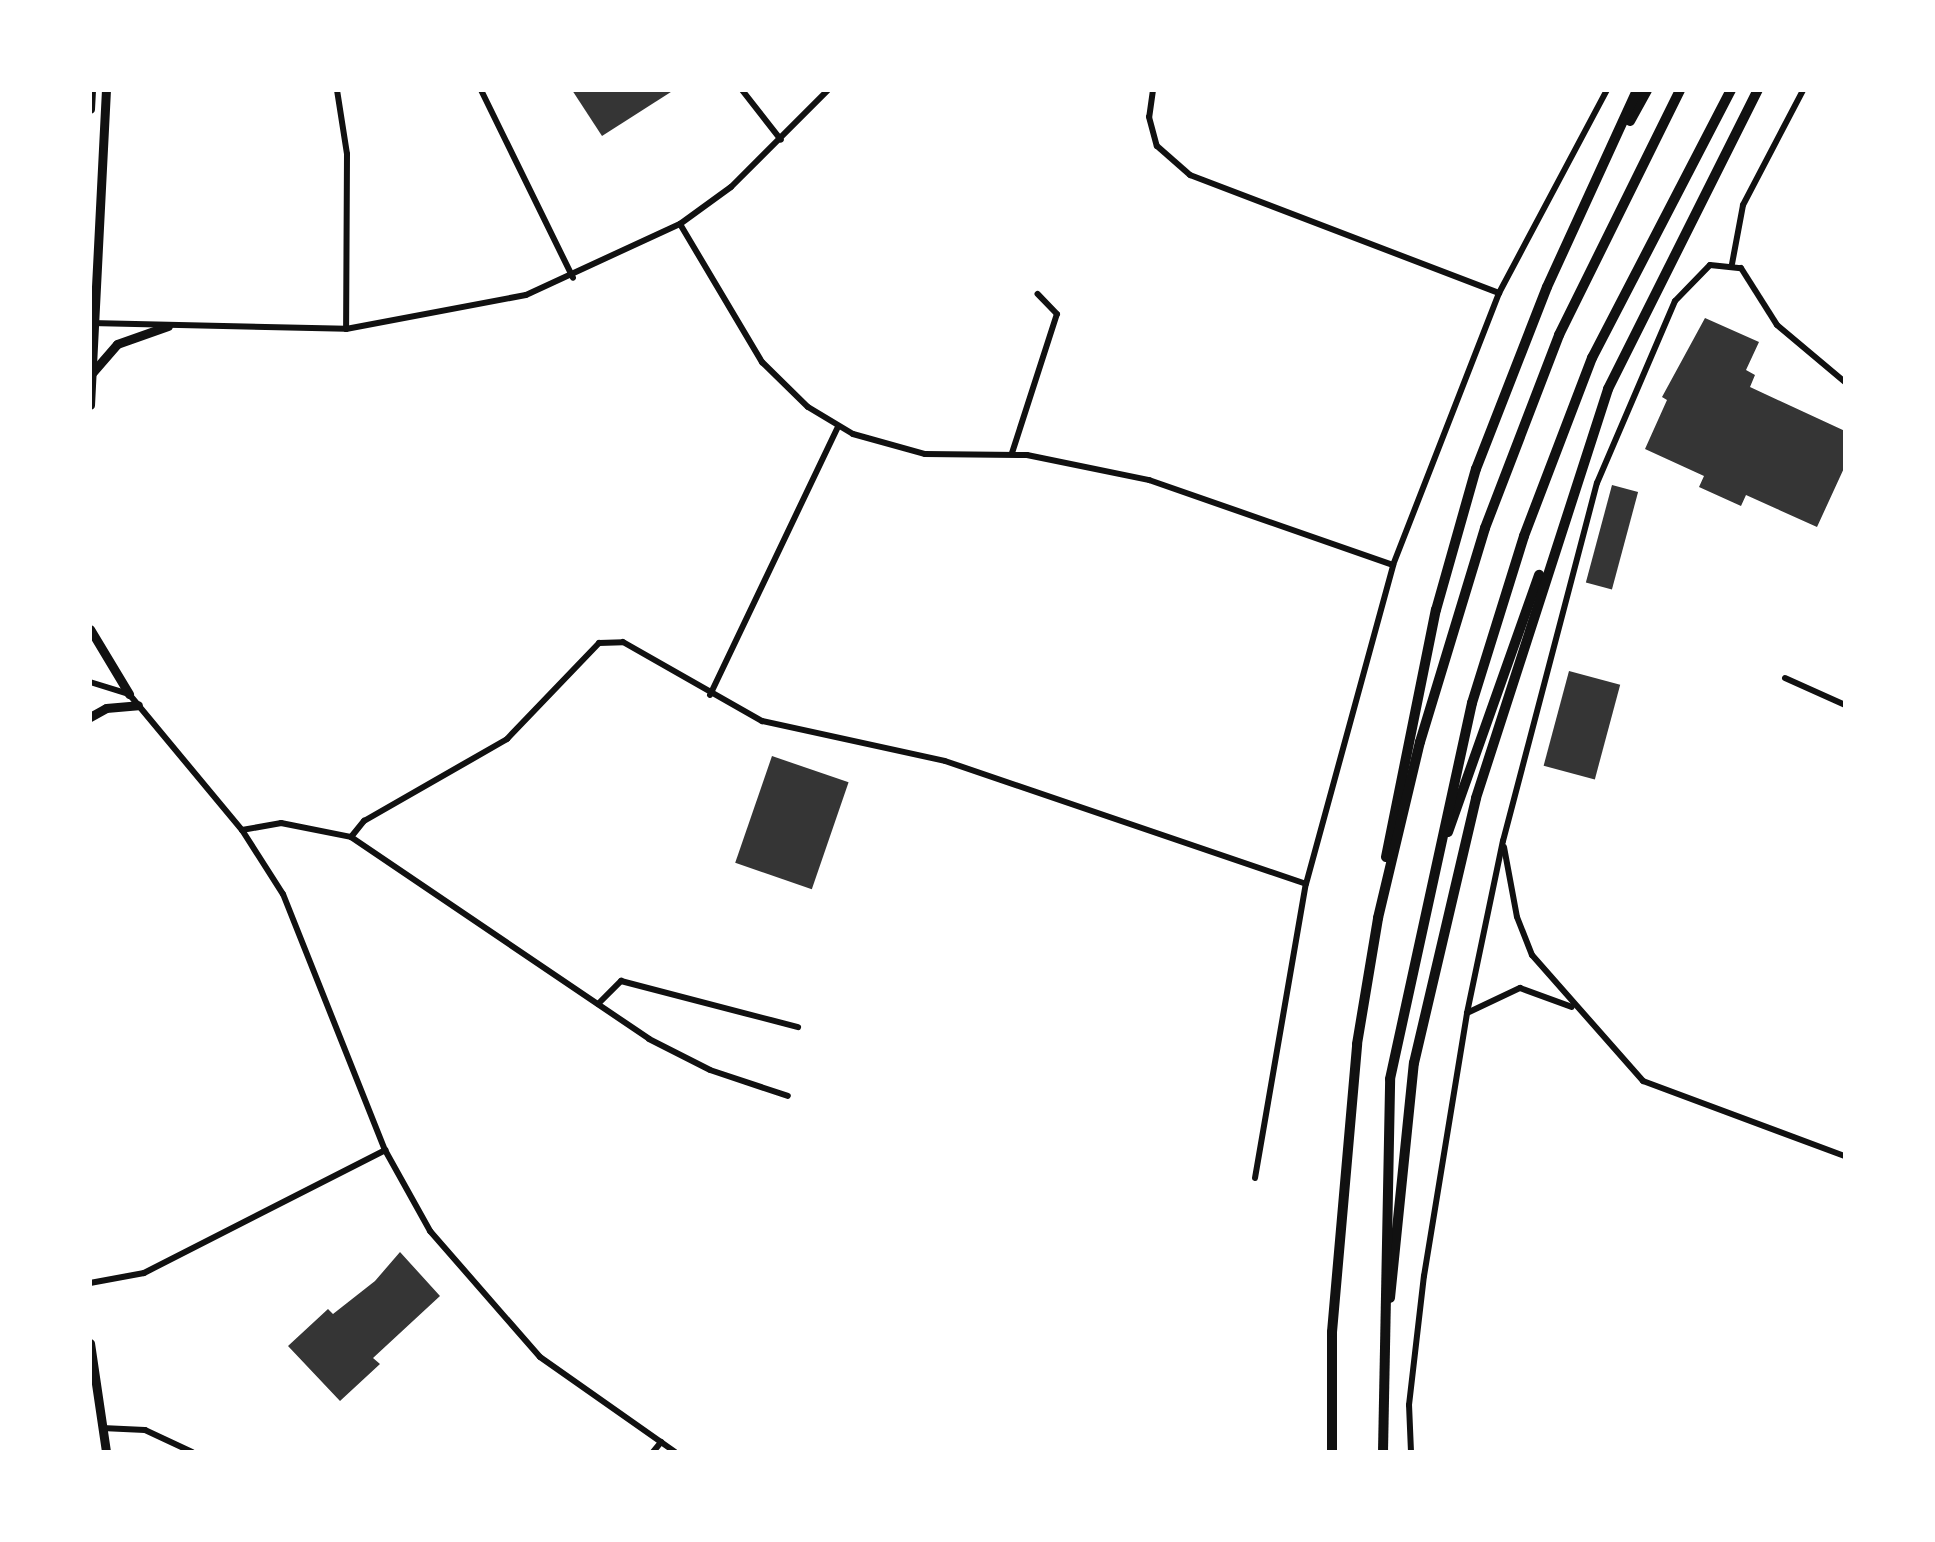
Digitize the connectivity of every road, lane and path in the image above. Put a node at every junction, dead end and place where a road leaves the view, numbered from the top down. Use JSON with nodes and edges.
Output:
{"nodes":[{"id":1,"x":91,"y":90,"type":"edge"},
{"id":2,"x":106,"y":90,"type":"edge"},
{"id":3,"x":338,"y":90,"type":"edge"},
{"id":4,"x":481,"y":90,"type":"edge"},
{"id":5,"x":742,"y":90,"type":"edge"},
{"id":6,"x":828,"y":90,"type":"edge"},
{"id":7,"x":1153,"y":90,"type":"edge"},
{"id":8,"x":1606,"y":90,"type":"edge"},
{"id":9,"x":1637,"y":90,"type":"edge"},
{"id":10,"x":1647,"y":90,"type":"edge"},
{"id":11,"x":1680,"y":90,"type":"edge"},
{"id":12,"x":1731,"y":90,"type":"edge"},
{"id":13,"x":1758,"y":90,"type":"edge"},
{"id":14,"x":1803,"y":90,"type":"edge"},
{"id":15,"x":90,"y":109,"type":"edge"},
{"id":16,"x":780,"y":140,"type":"junction"},
{"id":17,"x":1603,"y":170,"type":"junction"},
{"id":18,"x":680,"y":224,"type":"junction"},
{"id":19,"x":1732,"y":264,"type":"junction"},
{"id":20,"x":573,"y":278,"type":"junction"},
{"id":21,"x":1499,"y":293,"type":"junction"},
{"id":22,"x":1038,"y":294,"type":"dead end"},
{"id":23,"x":92,"y":323,"type":"edge"},
{"id":24,"x":168,"y":326,"type":"junction"},
{"id":25,"x":346,"y":329,"type":"junction"},
{"id":26,"x":92,"y":373,"type":"edge"},
{"id":27,"x":1845,"y":382,"type":"edge"},
{"id":28,"x":90,"y":404,"type":"edge"},
{"id":29,"x":838,"y":427,"type":"junction"},
{"id":30,"x":1012,"y":453,"type":"junction"},
{"id":31,"x":1560,"y":527,"type":"junction"},
{"id":32,"x":1393,"y":566,"type":"junction"},
{"id":33,"x":90,"y":629,"type":"edge"},
{"id":34,"x":1785,"y":678,"type":"dead end"},
{"id":35,"x":90,"y":682,"type":"edge"},
{"id":36,"x":129,"y":694,"type":"junction"},
{"id":37,"x":710,"y":695,"type":"junction"},
{"id":38,"x":1845,"y":704,"type":"edge"},
{"id":39,"x":138,"y":705,"type":"junction"},
{"id":40,"x":90,"y":717,"type":"edge"},
{"id":41,"x":242,"y":830,"type":"junction"},
{"id":42,"x":351,"y":838,"type":"junction"},
{"id":43,"x":1503,"y":841,"type":"junction"},
{"id":44,"x":1433,"y":870,"type":"junction"},
{"id":45,"x":1306,"y":884,"type":"junction"},
{"id":46,"x":1378,"y":918,"type":"junction"},
{"id":47,"x":598,"y":1004,"type":"junction"},
{"id":48,"x":1577,"y":1010,"type":"junction"},
{"id":49,"x":1468,"y":1013,"type":"junction"},
{"id":50,"x":798,"y":1027,"type":"dead end"},
{"id":51,"x":788,"y":1096,"type":"dead end"},
{"id":52,"x":386,"y":1150,"type":"junction"},
{"id":53,"x":1845,"y":1156,"type":"edge"},
{"id":54,"x":1255,"y":1178,"type":"dead end"},
{"id":55,"x":90,"y":1282,"type":"edge"},
{"id":56,"x":1384,"y":1334,"type":"junction"},
{"id":57,"x":90,"y":1342,"type":"edge"},
{"id":58,"x":102,"y":1428,"type":"junction"},
{"id":59,"x":661,"y":1442,"type":"junction"},
{"id":60,"x":106,"y":1452,"type":"edge"},
{"id":61,"x":192,"y":1452,"type":"edge"},
{"id":62,"x":652,"y":1452,"type":"edge"},
{"id":63,"x":674,"y":1452,"type":"edge"},
{"id":64,"x":1332,"y":1452,"type":"edge"},
{"id":65,"x":1383,"y":1452,"type":"edge"},
{"id":66,"x":1411,"y":1452,"type":"edge"}],
"edges":[{"from":1,"to":15,"type":"main road"},
{"from":2,"to":23,"type":"main road"},
{"from":3,"to":25,"type":"street"},
{"from":4,"to":20,"type":"street"},
{"from":5,"to":16,"type":"street"},
{"from":6,"to":16,"type":"street"},
{"from":7,"to":21,"type":"street"},
{"from":8,"to":21,"type":"street"},
{"from":9,"to":17,"type":"highway"},
{"from":10,"to":17,"type":"highway"},
{"from":11,"to":46,"type":"highway"},
{"from":12,"to":44,"type":"highway"},
{"from":13,"to":31,"type":"highway"},
{"from":14,"to":19,"type":"street"},
{"from":16,"to":18,"type":"street"},
{"from":17,"to":46,"type":"highway"},
{"from":18,"to":20,"type":"street"},
{"from":18,"to":29,"type":"street"},
{"from":19,"to":27,"type":"street"},
{"from":19,"to":43,"type":"street"},
{"from":20,"to":25,"type":"street"},
{"from":21,"to":32,"type":"street"},
{"from":22,"to":30,"type":"street"},
{"from":23,"to":24,"type":"street"},
{"from":23,"to":26,"type":"main road"},
{"from":24,"to":25,"type":"street"},
{"from":24,"to":26,"type":"main road"},
{"from":26,"to":28,"type":"main road"},
{"from":29,"to":30,"type":"street"},
{"from":29,"to":37,"type":"street"},
{"from":30,"to":32,"type":"street"},
{"from":31,"to":44,"type":"highway"},
{"from":31,"to":56,"type":"highway"},
{"from":32,"to":45,"type":"street"},
{"from":33,"to":36,"type":"main road"},
{"from":34,"to":38,"type":"street"},
{"from":35,"to":36,"type":"street"},
{"from":36,"to":39,"type":"street"},
{"from":37,"to":42,"type":"street"},
{"from":37,"to":45,"type":"street"},
{"from":39,"to":40,"type":"main road"},
{"from":39,"to":41,"type":"street"},
{"from":41,"to":42,"type":"street"},
{"from":41,"to":52,"type":"street"},
{"from":42,"to":47,"type":"street"},
{"from":43,"to":48,"type":"street"},
{"from":43,"to":49,"type":"street"},
{"from":44,"to":56,"type":"highway"},
{"from":45,"to":54,"type":"street"},
{"from":46,"to":64,"type":"highway"},
{"from":47,"to":50,"type":"street"},
{"from":47,"to":51,"type":"street"},
{"from":48,"to":49,"type":"street"},
{"from":48,"to":53,"type":"street"},
{"from":49,"to":66,"type":"street"},
{"from":52,"to":55,"type":"street"},
{"from":52,"to":59,"type":"street"},
{"from":56,"to":65,"type":"highway"},
{"from":57,"to":58,"type":"main road"},
{"from":58,"to":60,"type":"main road"},
{"from":58,"to":61,"type":"street"},
{"from":59,"to":62,"type":"street"},
{"from":59,"to":63,"type":"street"}]}
